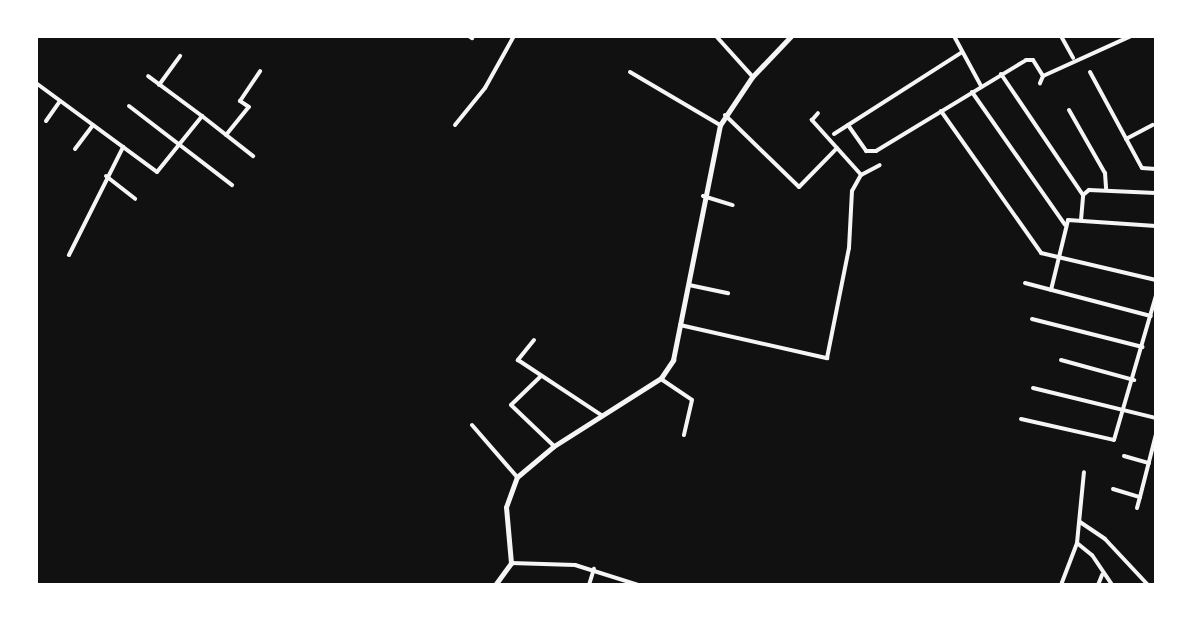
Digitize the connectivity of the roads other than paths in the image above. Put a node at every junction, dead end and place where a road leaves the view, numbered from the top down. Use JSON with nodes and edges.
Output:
{"nodes":[{"id":1,"x":514,"y":36,"type":"edge"},
{"id":2,"x":716,"y":36,"type":"edge"},
{"id":3,"x":791,"y":36,"type":"edge"},
{"id":4,"x":954,"y":36,"type":"edge"},
{"id":5,"x":1061,"y":36,"type":"edge"},
{"id":6,"x":1131,"y":36,"type":"edge"},
{"id":7,"x":962,"y":52,"type":"junction"},
{"id":8,"x":180,"y":56,"type":"dead end"},
{"id":9,"x":1074,"y":59,"type":"junction"},
{"id":10,"x":260,"y":71,"type":"dead end"},
{"id":11,"x":630,"y":72,"type":"dead end"},
{"id":12,"x":1090,"y":72,"type":"dead end"},
{"id":13,"x":1001,"y":74,"type":"junction"},
{"id":14,"x":148,"y":76,"type":"dead end"},
{"id":15,"x":1043,"y":76,"type":"junction"},
{"id":16,"x":752,"y":77,"type":"junction"},
{"id":17,"x":36,"y":83,"type":"edge"},
{"id":18,"x":1040,"y":83,"type":"dead end"},
{"id":19,"x":159,"y":85,"type":"junction"},
{"id":20,"x":981,"y":86,"type":"junction"},
{"id":21,"x":972,"y":92,"type":"junction"},
{"id":22,"x":60,"y":101,"type":"junction"},
{"id":23,"x":129,"y":106,"type":"dead end"},
{"id":24,"x":1069,"y":110,"type":"dead end"},
{"id":25,"x":941,"y":111,"type":"junction"},
{"id":26,"x":818,"y":113,"type":"dead end"},
{"id":27,"x":725,"y":115,"type":"junction"},
{"id":28,"x":202,"y":116,"type":"junction"},
{"id":29,"x":46,"y":121,"type":"dead end"},
{"id":30,"x":93,"y":125,"type":"junction"},
{"id":31,"x":455,"y":125,"type":"dead end"},
{"id":32,"x":720,"y":125,"type":"junction"},
{"id":33,"x":848,"y":125,"type":"junction"},
{"id":34,"x":1152,"y":125,"type":"dead end"},
{"id":35,"x":834,"y":134,"type":"dead end"},
{"id":36,"x":226,"y":135,"type":"junction"},
{"id":37,"x":1126,"y":139,"type":"junction"},
{"id":38,"x":177,"y":146,"type":"junction"},
{"id":39,"x":123,"y":147,"type":"junction"},
{"id":40,"x":837,"y":148,"type":"junction"},
{"id":41,"x":75,"y":149,"type":"dead end"},
{"id":42,"x":253,"y":156,"type":"dead end"},
{"id":43,"x":880,"y":165,"type":"dead end"},
{"id":44,"x":1156,"y":169,"type":"edge"},
{"id":45,"x":861,"y":175,"type":"junction"},
{"id":46,"x":106,"y":176,"type":"junction"},
{"id":47,"x":232,"y":185,"type":"dead end"},
{"id":48,"x":1106,"y":189,"type":"junction"},
{"id":49,"x":1156,"y":193,"type":"edge"},
{"id":50,"x":1083,"y":195,"type":"junction"},
{"id":51,"x":703,"y":196,"type":"junction"},
{"id":52,"x":135,"y":199,"type":"dead end"},
{"id":53,"x":733,"y":205,"type":"dead end"},
{"id":54,"x":1081,"y":220,"type":"junction"},
{"id":55,"x":1065,"y":225,"type":"junction"},
{"id":56,"x":1156,"y":226,"type":"edge"},
{"id":57,"x":69,"y":255,"type":"dead end"},
{"id":58,"x":1058,"y":257,"type":"junction"},
{"id":59,"x":1156,"y":280,"type":"edge"},
{"id":60,"x":1025,"y":283,"type":"dead end"},
{"id":61,"x":687,"y":284,"type":"junction"},
{"id":62,"x":1051,"y":290,"type":"junction"},
{"id":63,"x":728,"y":293,"type":"dead end"},
{"id":64,"x":1156,"y":295,"type":"edge"},
{"id":65,"x":1151,"y":316,"type":"junction"},
{"id":66,"x":1032,"y":319,"type":"dead end"},
{"id":67,"x":680,"y":325,"type":"junction"},
{"id":68,"x":534,"y":340,"type":"dead end"},
{"id":69,"x":1143,"y":347,"type":"junction"},
{"id":70,"x":1061,"y":360,"type":"dead end"},
{"id":71,"x":540,"y":377,"type":"junction"},
{"id":72,"x":661,"y":378,"type":"junction"},
{"id":73,"x":1134,"y":380,"type":"junction"},
{"id":74,"x":1033,"y":388,"type":"dead end"},
{"id":75,"x":1126,"y":410,"type":"junction"},
{"id":76,"x":601,"y":415,"type":"junction"},
{"id":77,"x":1156,"y":418,"type":"edge"},
{"id":78,"x":1021,"y":419,"type":"dead end"},
{"id":79,"x":472,"y":425,"type":"dead end"},
{"id":80,"x":1156,"y":434,"type":"edge"},
{"id":81,"x":684,"y":435,"type":"dead end"},
{"id":82,"x":554,"y":446,"type":"junction"},
{"id":83,"x":1124,"y":456,"type":"dead end"},
{"id":84,"x":1149,"y":463,"type":"junction"},
{"id":85,"x":1084,"y":472,"type":"dead end"},
{"id":86,"x":517,"y":477,"type":"junction"},
{"id":87,"x":1113,"y":489,"type":"dead end"},
{"id":88,"x":1140,"y":497,"type":"junction"},
{"id":89,"x":1137,"y":508,"type":"dead end"},
{"id":90,"x":1080,"y":522,"type":"junction"},
{"id":91,"x":1077,"y":543,"type":"junction"},
{"id":92,"x":511,"y":563,"type":"junction"},
{"id":93,"x":594,"y":569,"type":"junction"},
{"id":94,"x":1102,"y":575,"type":"junction"},
{"id":95,"x":495,"y":585,"type":"edge"},
{"id":96,"x":589,"y":585,"type":"edge"},
{"id":97,"x":639,"y":585,"type":"edge"},
{"id":98,"x":1061,"y":585,"type":"edge"},
{"id":99,"x":1098,"y":585,"type":"edge"},
{"id":100,"x":1112,"y":585,"type":"edge"},
{"id":101,"x":1148,"y":585,"type":"edge"}],
"edges":[{"from":1,"to":31,"type":"street"},
{"from":2,"to":16,"type":"street"},
{"from":3,"to":16,"type":"street"},
{"from":4,"to":7,"type":"street"},
{"from":5,"to":9,"type":"street"},
{"from":6,"to":9,"type":"street"},
{"from":7,"to":20,"type":"street"},
{"from":7,"to":33,"type":"street"},
{"from":8,"to":19,"type":"street"},
{"from":9,"to":15,"type":"street"},
{"from":10,"to":36,"type":"street"},
{"from":11,"to":32,"type":"street"},
{"from":12,"to":37,"type":"street"},
{"from":13,"to":15,"type":"street"},
{"from":13,"to":20,"type":"street"},
{"from":13,"to":50,"type":"street"},
{"from":14,"to":19,"type":"street"},
{"from":15,"to":18,"type":"street"},
{"from":16,"to":27,"type":"street"},
{"from":17,"to":22,"type":"street"},
{"from":19,"to":28,"type":"street"},
{"from":20,"to":21,"type":"street"},
{"from":21,"to":25,"type":"street"},
{"from":21,"to":55,"type":"street"},
{"from":22,"to":29,"type":"street"},
{"from":22,"to":30,"type":"street"},
{"from":23,"to":38,"type":"street"},
{"from":24,"to":48,"type":"street"},
{"from":25,"to":33,"type":"street"},
{"from":25,"to":58,"type":"street"},
{"from":26,"to":40,"type":"street"},
{"from":27,"to":32,"type":"street"},
{"from":27,"to":40,"type":"street"},
{"from":28,"to":36,"type":"street"},
{"from":28,"to":38,"type":"street"},
{"from":30,"to":39,"type":"street"},
{"from":30,"to":41,"type":"street"},
{"from":32,"to":51,"type":"street"},
{"from":33,"to":35,"type":"street"},
{"from":34,"to":37,"type":"street"},
{"from":36,"to":42,"type":"street"},
{"from":37,"to":44,"type":"street"},
{"from":38,"to":39,"type":"street"},
{"from":38,"to":47,"type":"street"},
{"from":39,"to":46,"type":"street"},
{"from":40,"to":45,"type":"street"},
{"from":43,"to":45,"type":"street"},
{"from":45,"to":67,"type":"street"},
{"from":46,"to":52,"type":"street"},
{"from":46,"to":57,"type":"street"},
{"from":48,"to":49,"type":"street"},
{"from":48,"to":50,"type":"street"},
{"from":50,"to":54,"type":"street"},
{"from":51,"to":53,"type":"street"},
{"from":51,"to":61,"type":"street"},
{"from":54,"to":55,"type":"street"},
{"from":54,"to":56,"type":"street"},
{"from":55,"to":58,"type":"street"},
{"from":58,"to":59,"type":"street"},
{"from":58,"to":62,"type":"street"},
{"from":60,"to":62,"type":"street"},
{"from":61,"to":63,"type":"street"},
{"from":61,"to":67,"type":"street"},
{"from":62,"to":65,"type":"street"},
{"from":64,"to":65,"type":"street"},
{"from":65,"to":69,"type":"street"},
{"from":66,"to":69,"type":"street"},
{"from":67,"to":72,"type":"street"},
{"from":68,"to":71,"type":"street"},
{"from":69,"to":73,"type":"street"},
{"from":70,"to":73,"type":"street"},
{"from":71,"to":76,"type":"street"},
{"from":71,"to":82,"type":"street"},
{"from":72,"to":76,"type":"street"},
{"from":72,"to":81,"type":"street"},
{"from":73,"to":75,"type":"street"},
{"from":74,"to":75,"type":"street"},
{"from":75,"to":77,"type":"street"},
{"from":75,"to":78,"type":"street"},
{"from":76,"to":82,"type":"street"},
{"from":79,"to":86,"type":"street"},
{"from":80,"to":84,"type":"street"},
{"from":82,"to":86,"type":"street"},
{"from":83,"to":84,"type":"street"},
{"from":84,"to":88,"type":"street"},
{"from":85,"to":90,"type":"street"},
{"from":86,"to":92,"type":"street"},
{"from":87,"to":88,"type":"street"},
{"from":88,"to":89,"type":"street"},
{"from":90,"to":91,"type":"street"},
{"from":90,"to":101,"type":"street"},
{"from":91,"to":94,"type":"street"},
{"from":91,"to":98,"type":"street"},
{"from":92,"to":93,"type":"street"},
{"from":92,"to":95,"type":"street"},
{"from":93,"to":96,"type":"street"},
{"from":93,"to":97,"type":"street"},
{"from":94,"to":99,"type":"street"},
{"from":94,"to":100,"type":"street"}]}
